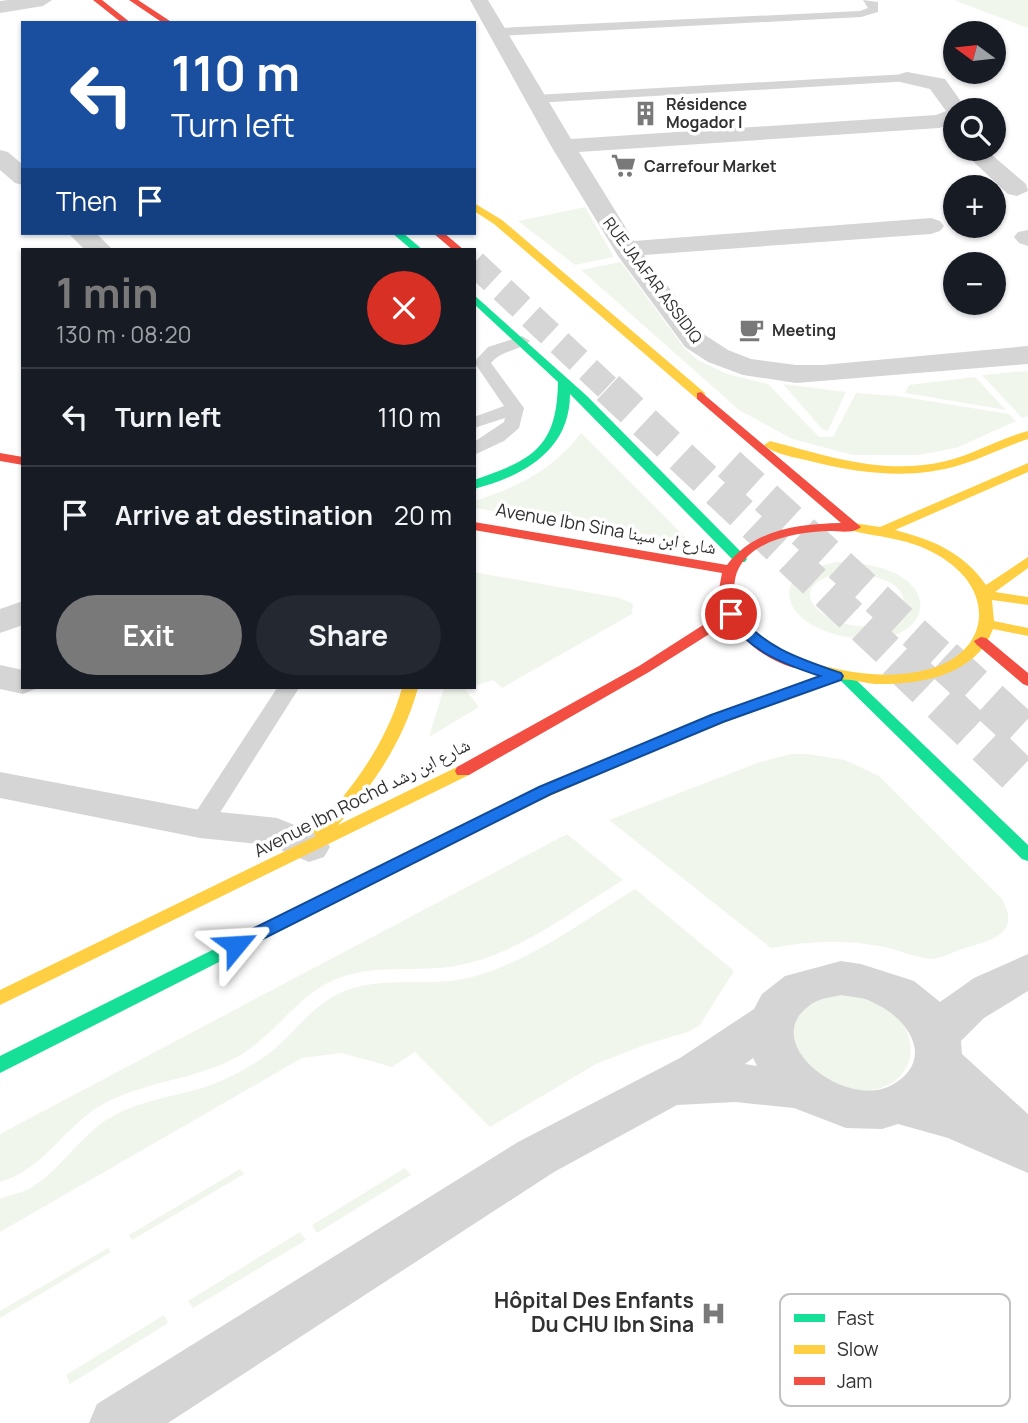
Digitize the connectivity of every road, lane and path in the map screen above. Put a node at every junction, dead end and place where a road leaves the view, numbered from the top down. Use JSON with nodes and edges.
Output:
{"nodes":[{"id":1,"x":43,"y":0,"type":"edge"},
{"id":2,"x":97,"y":0,"type":"edge"},
{"id":3,"x":133,"y":0,"type":"edge"},
{"id":4,"x":479,"y":0,"type":"edge"},
{"id":5,"x":869,"y":0,"type":"edge"},
{"id":6,"x":0,"y":7,"type":"edge"},
{"id":7,"x":124,"y":21,"type":"edge"},
{"id":8,"x":166,"y":21,"type":"edge"},
{"id":9,"x":500,"y":32,"type":"junction"},
{"id":10,"x":907,"y":78,"type":"joint"},
{"id":11,"x":535,"y":99,"type":"junction"},
{"id":12,"x":943,"y":102,"type":"edge"},
{"id":13,"x":943,"y":121,"type":"edge"},
{"id":14,"x":562,"y":146,"type":"junction"},
{"id":15,"x":0,"y":157,"type":"edge"},
{"id":16,"x":984,"y":161,"type":"edge"},
{"id":17,"x":21,"y":176,"type":"edge"},
{"id":18,"x":1017,"y":190,"type":"dead end"},
{"id":19,"x":476,"y":207,"type":"edge"},
{"id":20,"x":931,"y":226,"type":"dead end"},
{"id":21,"x":83,"y":235,"type":"edge"},
{"id":22,"x":399,"y":235,"type":"edge"},
{"id":23,"x":440,"y":235,"type":"edge"},
{"id":24,"x":98,"y":248,"type":"edge"},
{"id":25,"x":416,"y":248,"type":"edge"},
{"id":26,"x":457,"y":248,"type":"edge"},
{"id":27,"x":627,"y":249,"type":"junction"},
{"id":28,"x":476,"y":300,"type":"edge"},
{"id":29,"x":522,"y":341,"type":"junction"},
{"id":30,"x":1028,"y":355,"type":"edge"},
{"id":31,"x":564,"y":381,"type":"junction"},
{"id":32,"x":515,"y":408,"type":"junction"},
{"id":33,"x":476,"y":422,"type":"edge"},
{"id":34,"x":1028,"y":435,"type":"edge"},
{"id":35,"x":751,"y":439,"type":"junction"},
{"id":36,"x":476,"y":449,"type":"edge"},
{"id":37,"x":0,"y":457,"type":"edge"},
{"id":38,"x":21,"y":461,"type":"edge"},
{"id":39,"x":1028,"y":467,"type":"edge"},
{"id":40,"x":476,"y":484,"type":"edge"},
{"id":41,"x":476,"y":526,"type":"edge"},
{"id":42,"x":854,"y":527,"type":"junction"},
{"id":43,"x":882,"y":531,"type":"junction"},
{"id":44,"x":1028,"y":561,"type":"edge"},
{"id":45,"x":736,"y":564,"type":"junction"},
{"id":46,"x":984,"y":594,"type":"junction"},
{"id":47,"x":1028,"y":601,"type":"edge"},
{"id":48,"x":731,"y":614,"type":"junction"},
{"id":49,"x":988,"y":624,"type":"junction"},
{"id":50,"x":1028,"y":632,"type":"edge"},
{"id":51,"x":981,"y":641,"type":"junction"},
{"id":52,"x":0,"y":677,"type":"edge"},
{"id":53,"x":840,"y":677,"type":"junction"},
{"id":54,"x":1028,"y":681,"type":"edge"},
{"id":55,"x":21,"y":682,"type":"edge"},
{"id":56,"x":287,"y":689,"type":"edge"},
{"id":57,"x":410,"y":689,"type":"edge"},
{"id":58,"x":0,"y":785,"type":"edge"},
{"id":59,"x":200,"y":824,"type":"junction"},
{"id":60,"x":309,"y":847,"type":"junction"},
{"id":61,"x":1028,"y":855,"type":"edge"},
{"id":62,"x":1015,"y":977,"type":"edge"},
{"id":63,"x":899,"y":994,"type":"junction"},
{"id":64,"x":0,"y":998,"type":"edge"},
{"id":65,"x":772,"y":1021,"type":"junction"},
{"id":66,"x":938,"y":1048,"type":"junction"},
{"id":67,"x":0,"y":1065,"type":"edge"},
{"id":68,"x":669,"y":1087,"type":"junction"},
{"id":69,"x":802,"y":1089,"type":"junction"},
{"id":70,"x":899,"y":1105,"type":"junction"},
{"id":71,"x":1028,"y":1146,"type":"edge"},
{"id":72,"x":1028,"y":1152,"type":"edge"},
{"id":73,"x":118,"y":1423,"type":"edge"}],
"edges":[{"from":1,"to":6,"type":"street"},
{"from":2,"to":7,"type":"main road"},
{"from":3,"to":8,"type":"main road"},
{"from":4,"to":9,"type":"street","name":"RUE JAAFAR ASSIDIQ"},
{"from":5,"to":9,"type":"lane"},
{"from":9,"to":11,"type":"street","name":"RUE JAAFAR ASSIDIQ"},
{"from":10,"to":11,"type":"lane"},
{"from":10,"to":12,"type":"street"},
{"from":11,"to":14,"type":"street","name":"RUE JAAFAR ASSIDIQ"},
{"from":13,"to":14,"type":"street"},
{"from":14,"to":27,"type":"street","name":"RUE JAAFAR ASSIDIQ"},
{"from":15,"to":17,"type":"street"},
{"from":16,"to":18,"type":"street"},
{"from":19,"to":35,"type":"main road"},
{"from":20,"to":27,"type":"street"},
{"from":21,"to":24,"type":"street"},
{"from":22,"to":25,"type":"main road"},
{"from":23,"to":26,"type":"main road"},
{"from":27,"to":30,"type":"street","name":"RUE JAAFAR ASSIDIQ"},
{"from":28,"to":29,"type":"main road"},
{"from":29,"to":31,"type":"main road"},
{"from":29,"to":32,"type":"lane"},
{"from":31,"to":40,"type":"main road"},
{"from":31,"to":45,"type":"main road"},
{"from":32,"to":33,"type":"lane"},
{"from":32,"to":36,"type":"lane"},
{"from":34,"to":35,"type":"main road"},
{"from":35,"to":42,"type":"main road"},
{"from":37,"to":38,"type":"main road"},
{"from":39,"to":43,"type":"main road"},
{"from":41,"to":45,"type":"main road","name":"Avenue Ibn Sina شارع ابن سينا"},
{"from":42,"to":43,"type":"main road"},
{"from":42,"to":45,"type":"main road"},
{"from":43,"to":46,"type":"main road"},
{"from":44,"to":46,"type":"main road"},
{"from":45,"to":48,"type":"main road"},
{"from":46,"to":47,"type":"main road"},
{"from":46,"to":49,"type":"main road"},
{"from":48,"to":53,"type":"main road"},
{"from":48,"to":60,"type":"main road","name":"Avenue Ibn Rochd شارع ابن رشد"},
{"from":49,"to":50,"type":"main road"},
{"from":49,"to":51,"type":"main road"},
{"from":51,"to":53,"type":"main road"},
{"from":51,"to":54,"type":"main road"},
{"from":52,"to":55,"type":"street"},
{"from":53,"to":61,"type":"main road"},
{"from":53,"to":67,"type":"main road"},
{"from":56,"to":59,"type":"lane"},
{"from":57,"to":60,"type":"main road"},
{"from":58,"to":59,"type":"street"},
{"from":59,"to":60,"type":"street"},
{"from":60,"to":64,"type":"main road","name":"Avenue Ibn Rochd شارع ابن رشد"},
{"from":62,"to":63,"type":"street"},
{"from":62,"to":66,"type":"street"},
{"from":63,"to":65,"type":"street"},
{"from":63,"to":66,"type":"street"},
{"from":65,"to":68,"type":"street"},
{"from":65,"to":69,"type":"street"},
{"from":66,"to":70,"type":"street"},
{"from":66,"to":71,"type":"street"},
{"from":68,"to":69,"type":"street"},
{"from":68,"to":73,"type":"street"},
{"from":69,"to":70,"type":"street"},
{"from":70,"to":72,"type":"street"}]}
